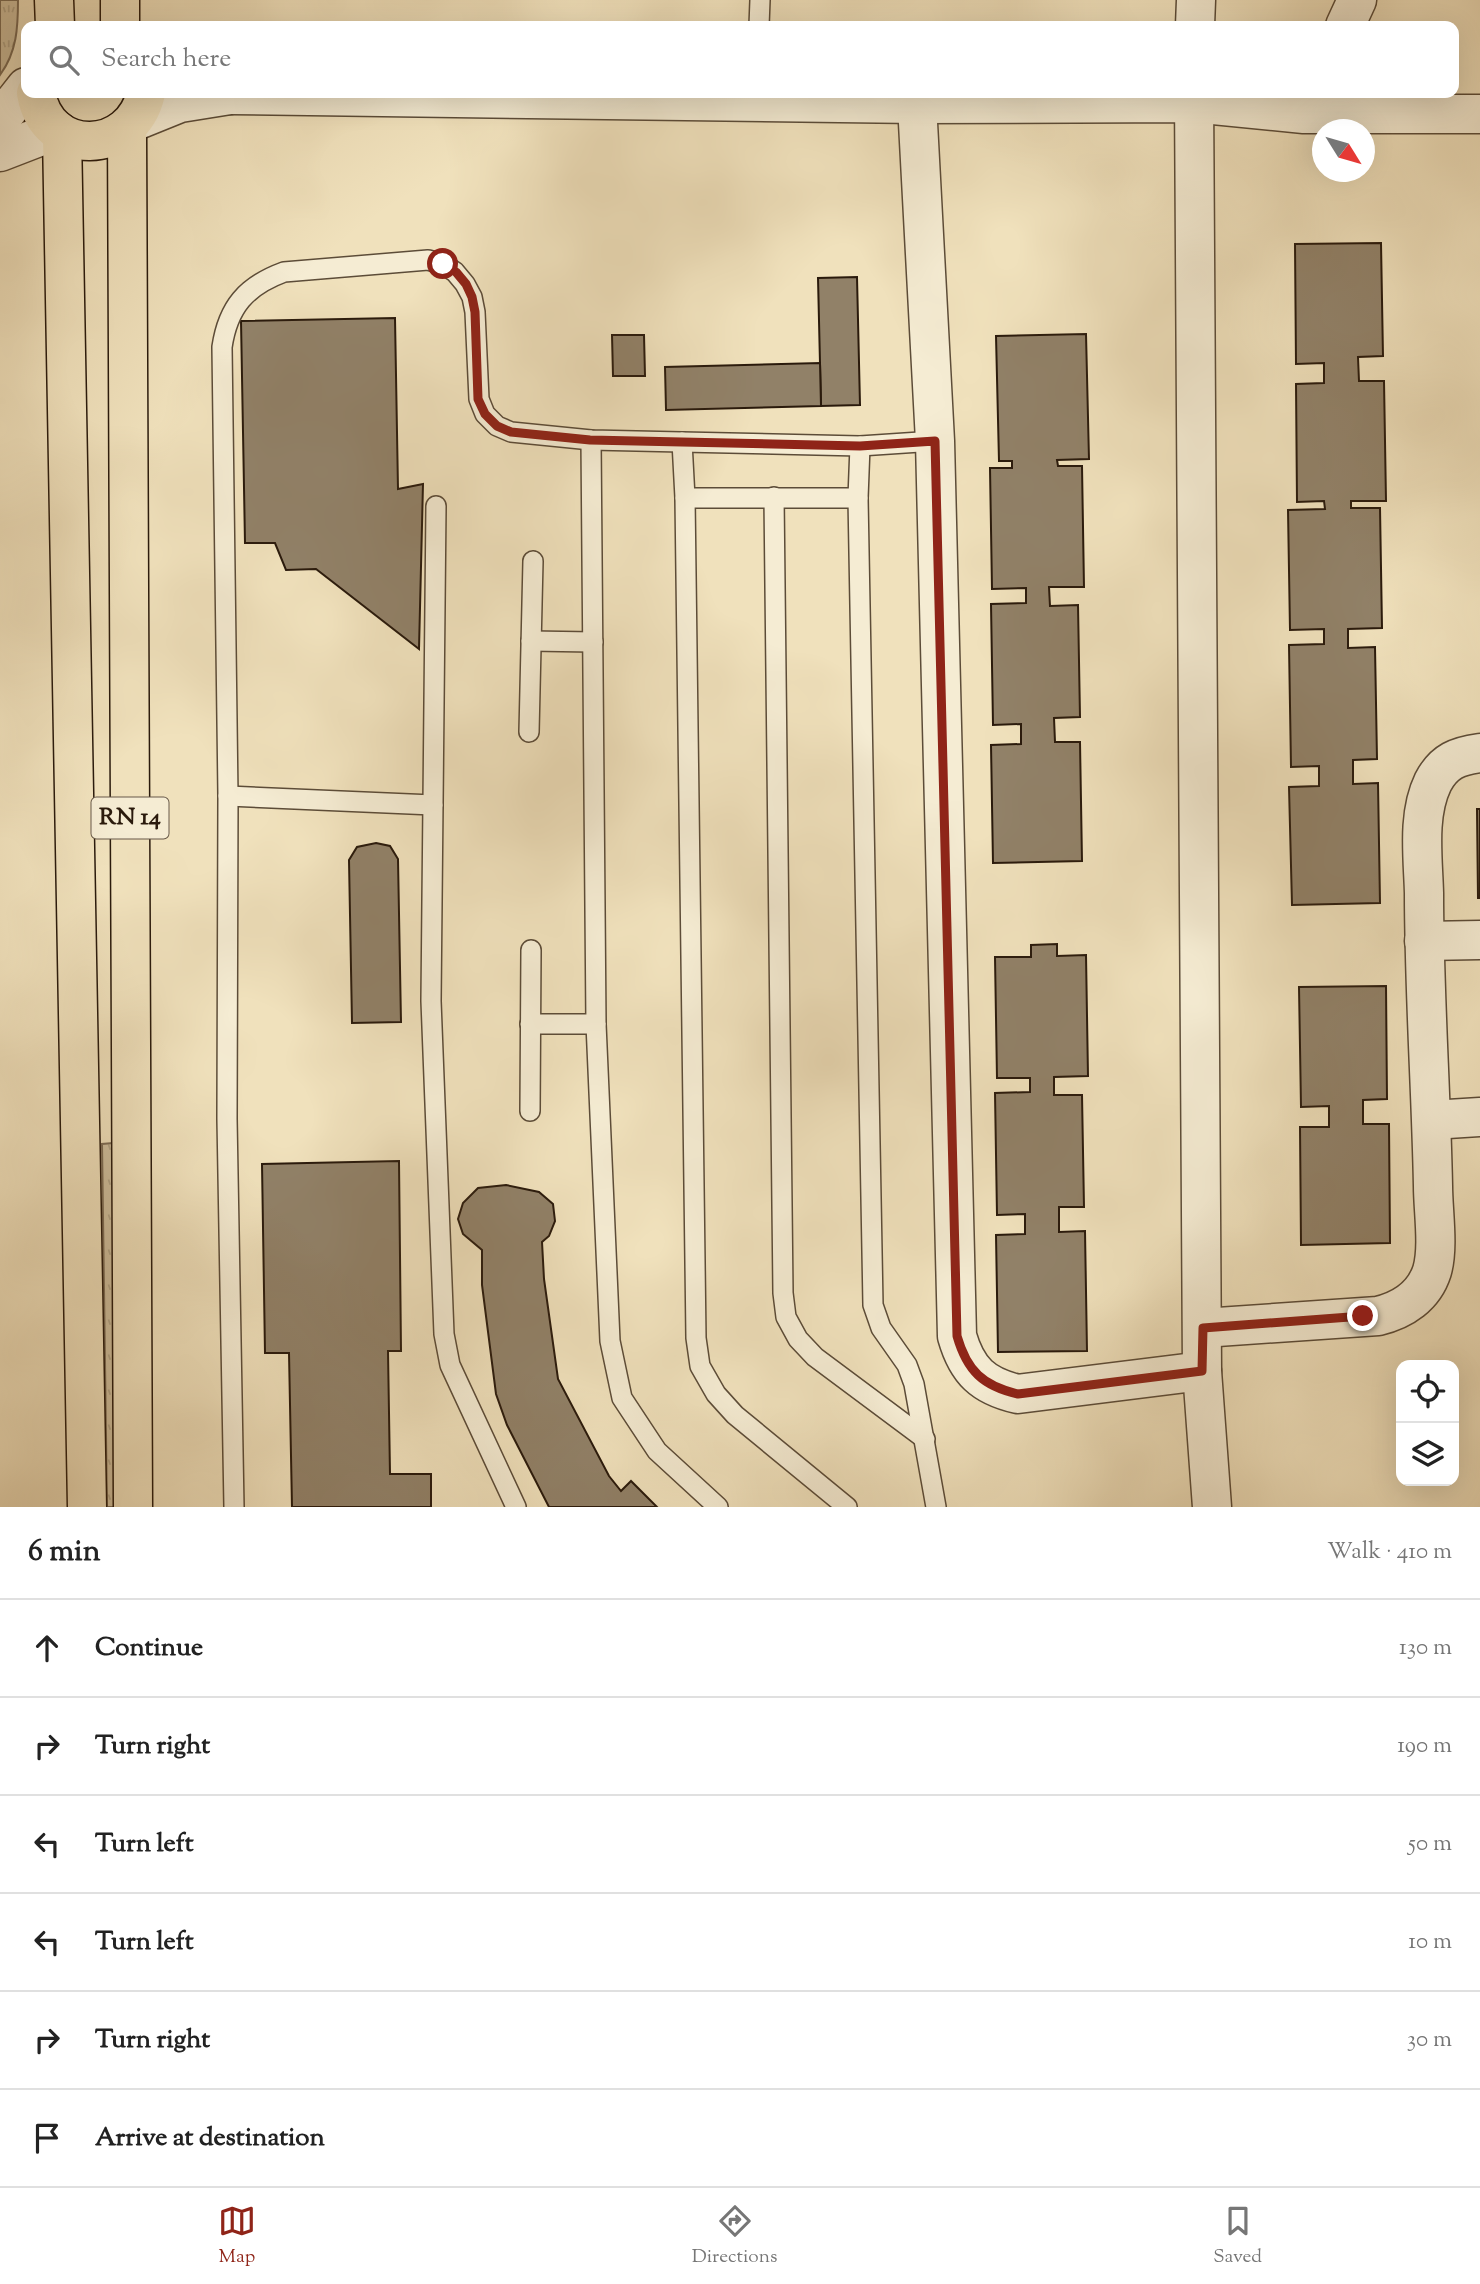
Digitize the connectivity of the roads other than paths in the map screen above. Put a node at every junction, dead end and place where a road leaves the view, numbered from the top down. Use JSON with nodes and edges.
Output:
{"nodes":[{"id":1,"x":54,"y":0,"type":"edge"},
{"id":2,"x":120,"y":0,"type":"edge"},
{"id":3,"x":760,"y":0,"type":"edge"},
{"id":4,"x":1195,"y":0,"type":"edge"},
{"id":5,"x":1357,"y":0,"type":"edge"},
{"id":6,"x":55,"y":21,"type":"edge"},
{"id":7,"x":120,"y":21,"type":"edge"},
{"id":8,"x":759,"y":21,"type":"edge"},
{"id":9,"x":1195,"y":21,"type":"edge"},
{"id":10,"x":1347,"y":21,"type":"edge"},
{"id":11,"x":21,"y":93,"type":"edge"},
{"id":12,"x":37,"y":98,"type":"edge"},
{"id":13,"x":204,"y":98,"type":"edge"},
{"id":14,"x":779,"y":98,"type":"edge"},
{"id":15,"x":1193,"y":98,"type":"edge"},
{"id":16,"x":1309,"y":103,"type":"edge"},
{"id":17,"x":917,"y":104,"type":"junction"},
{"id":18,"x":136,"y":114,"type":"edge"},
{"id":19,"x":1480,"y":114,"type":"edge"},
{"id":20,"x":0,"y":120,"type":"edge"},
{"id":21,"x":59,"y":132,"type":"junction"},
{"id":22,"x":0,"y":152,"type":"edge"},
{"id":23,"x":590,"y":440,"type":"junction"},
{"id":24,"x":935,"y":441,"type":"junction"},
{"id":25,"x":682,"y":442,"type":"junction"},
{"id":26,"x":860,"y":446,"type":"junction"},
{"id":27,"x":774,"y":497,"type":"junction"},
{"id":28,"x":685,"y":498,"type":"junction"},
{"id":29,"x":858,"y":498,"type":"junction"},
{"id":30,"x":436,"y":506,"type":"dead end"},
{"id":31,"x":533,"y":561,"type":"dead end"},
{"id":32,"x":531,"y":641,"type":"junction"},
{"id":33,"x":593,"y":642,"type":"junction"},
{"id":34,"x":529,"y":732,"type":"dead end"},
{"id":35,"x":1480,"y":753,"type":"edge"},
{"id":36,"x":228,"y":796,"type":"junction"},
{"id":37,"x":433,"y":805,"type":"junction"},
{"id":38,"x":1480,"y":940,"type":"edge"},
{"id":39,"x":1424,"y":941,"type":"junction"},
{"id":40,"x":531,"y":950,"type":"dead end"},
{"id":41,"x":530,"y":1024,"type":"junction"},
{"id":42,"x":596,"y":1024,"type":"junction"},
{"id":43,"x":530,"y":1111,"type":"dead end"},
{"id":44,"x":1480,"y":1117,"type":"edge"},
{"id":45,"x":1432,"y":1120,"type":"junction"},
{"id":46,"x":1203,"y":1328,"type":"junction"},
{"id":47,"x":1202,"y":1371,"type":"junction"},
{"id":48,"x":925,"y":1439,"type":"junction"},
{"id":49,"x":87,"y":1507,"type":"edge"},
{"id":50,"x":133,"y":1507,"type":"edge"},
{"id":51,"x":234,"y":1507,"type":"edge"},
{"id":52,"x":516,"y":1507,"type":"edge"},
{"id":53,"x":718,"y":1507,"type":"edge"},
{"id":54,"x":847,"y":1507,"type":"edge"},
{"id":55,"x":936,"y":1507,"type":"edge"},
{"id":56,"x":1212,"y":1507,"type":"edge"}],
"edges":[{"from":1,"to":6,"type":"highway"},
{"from":2,"to":7,"type":"highway"},
{"from":3,"to":8,"type":"lane"},
{"from":4,"to":9,"type":"street"},
{"from":5,"to":10,"type":"street"},
{"from":11,"to":20,"type":"street"},
{"from":12,"to":21,"type":"highway"},
{"from":13,"to":18,"type":"street"},
{"from":14,"to":17,"type":"street"},
{"from":15,"to":16,"type":"street"},
{"from":15,"to":17,"type":"street"},
{"from":15,"to":46,"type":"street"},
{"from":16,"to":19,"type":"street"},
{"from":17,"to":24,"type":"street"},
{"from":18,"to":21,"type":"highway"},
{"from":18,"to":50,"type":"highway","number":"RN 14"},
{"from":21,"to":22,"type":"street"},
{"from":21,"to":49,"type":"highway","number":"RN 14"},
{"from":23,"to":25,"type":"lane"},
{"from":23,"to":33,"type":"lane"},
{"from":23,"to":36,"type":"lane"},
{"from":24,"to":26,"type":"lane"},
{"from":24,"to":47,"type":"street"},
{"from":25,"to":26,"type":"lane"},
{"from":25,"to":28,"type":"lane"},
{"from":26,"to":29,"type":"lane"},
{"from":27,"to":28,"type":"lane"},
{"from":27,"to":29,"type":"lane"},
{"from":27,"to":48,"type":"lane"},
{"from":28,"to":54,"type":"lane"},
{"from":29,"to":48,"type":"lane"},
{"from":30,"to":37,"type":"lane"},
{"from":31,"to":32,"type":"lane"},
{"from":32,"to":33,"type":"lane"},
{"from":32,"to":34,"type":"lane"},
{"from":33,"to":42,"type":"lane"},
{"from":35,"to":39,"type":"street"},
{"from":36,"to":37,"type":"lane"},
{"from":36,"to":51,"type":"lane"},
{"from":37,"to":52,"type":"lane"},
{"from":38,"to":39,"type":"street"},
{"from":39,"to":45,"type":"street"},
{"from":40,"to":41,"type":"lane"},
{"from":41,"to":42,"type":"lane"},
{"from":41,"to":43,"type":"lane"},
{"from":42,"to":53,"type":"lane"},
{"from":44,"to":45,"type":"street"},
{"from":45,"to":46,"type":"street"},
{"from":46,"to":47,"type":"street"},
{"from":47,"to":56,"type":"street"},
{"from":48,"to":55,"type":"lane"}]}
